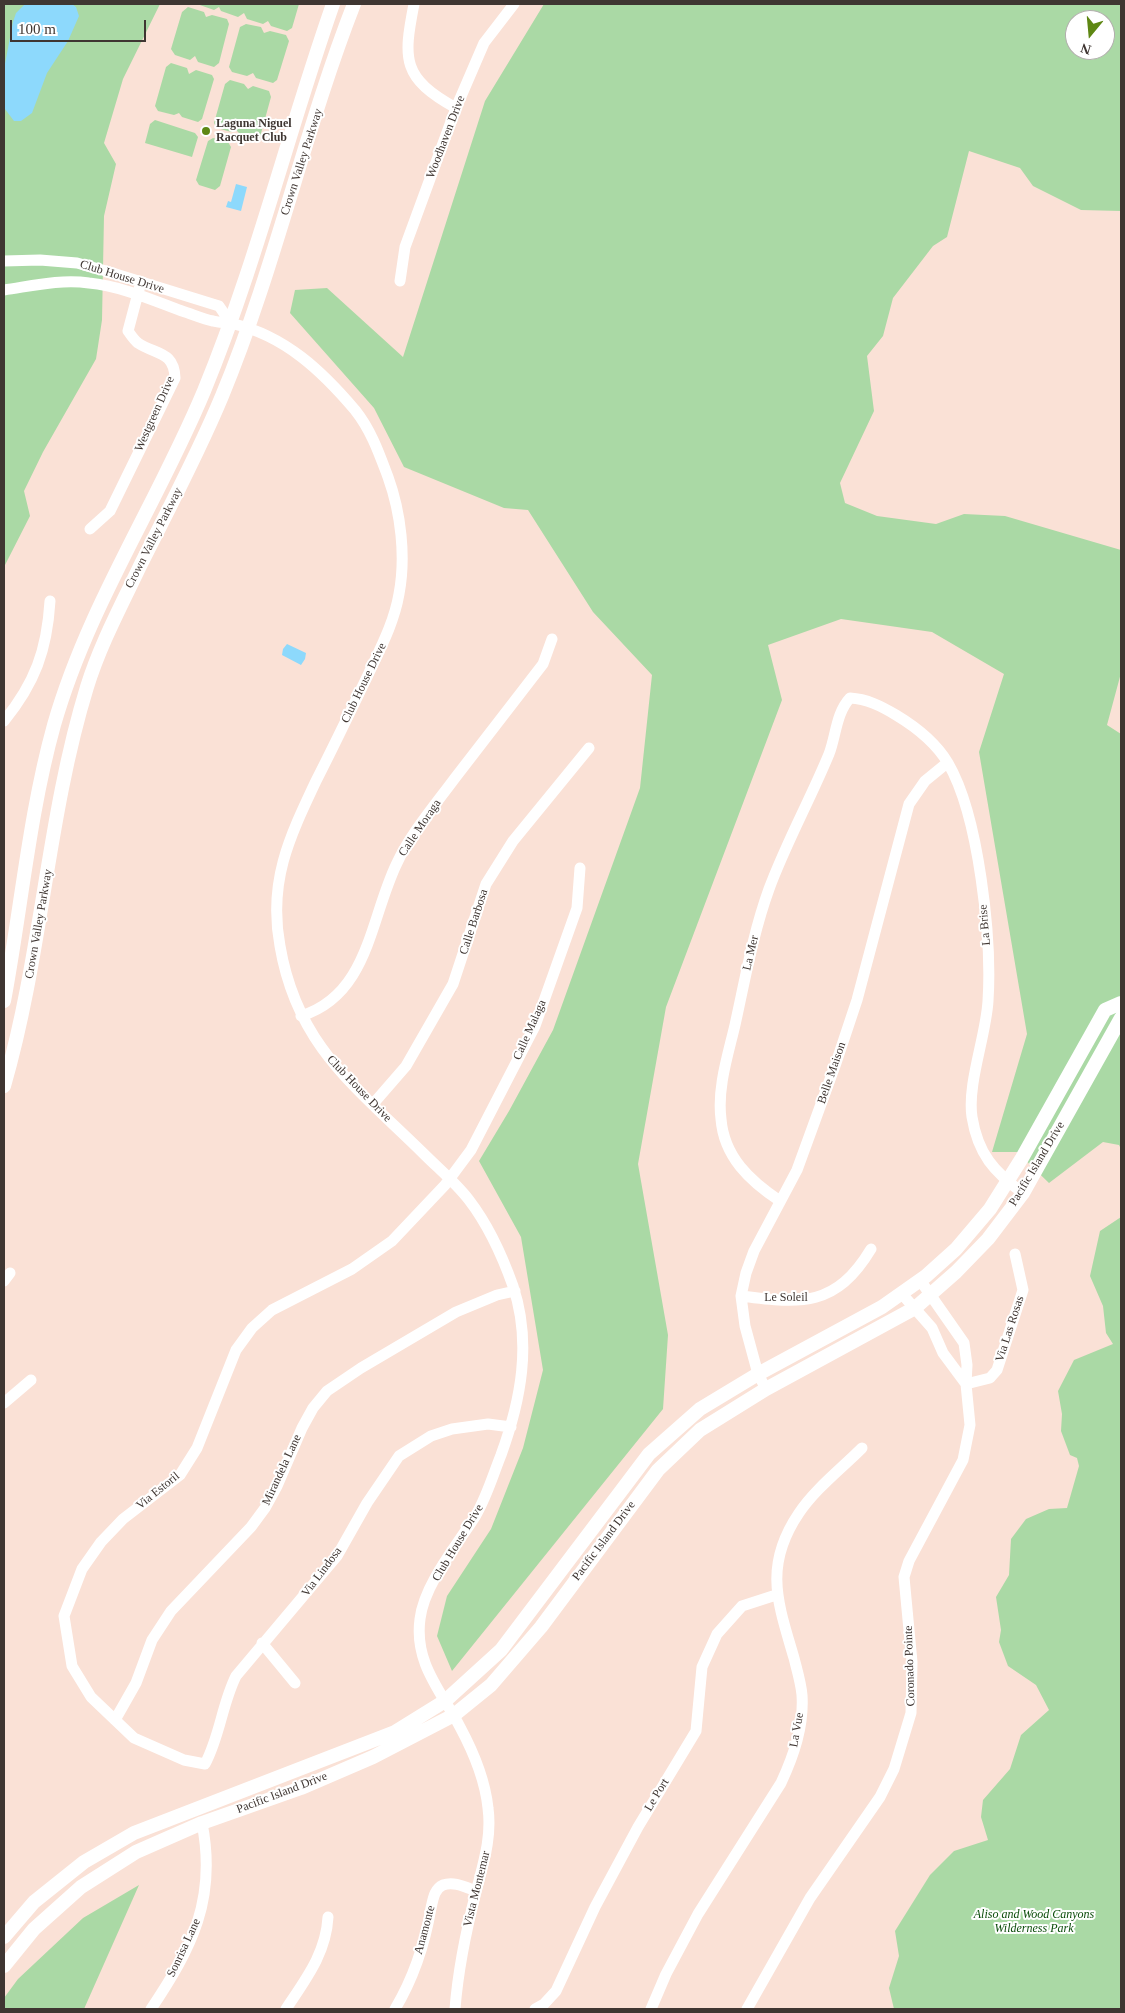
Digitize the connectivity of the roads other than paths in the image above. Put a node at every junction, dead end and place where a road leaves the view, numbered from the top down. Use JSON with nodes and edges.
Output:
{"nodes":[{"id":1,"x":333,"y":4,"type":"edge"},
{"id":2,"x":354,"y":4,"type":"edge"},
{"id":3,"x":414,"y":4,"type":"edge"},
{"id":4,"x":514,"y":4,"type":"edge"},
{"id":5,"x":456,"y":108,"type":"junction"},
{"id":6,"x":4,"y":260,"type":"edge"},
{"id":7,"x":141,"y":282,"type":"junction"},
{"id":8,"x":400,"y":282,"type":"dead end"},
{"id":9,"x":4,"y":290,"type":"edge"},
{"id":10,"x":138,"y":295,"type":"junction"},
{"id":11,"x":230,"y":322,"type":"junction"},
{"id":12,"x":248,"y":328,"type":"junction"},
{"id":13,"x":90,"y":529,"type":"dead end"},
{"id":14,"x":50,"y":601,"type":"dead end"},
{"id":15,"x":552,"y":639,"type":"dead end"},
{"id":16,"x":850,"y":698,"type":"joint"},
{"id":17,"x":4,"y":721,"type":"edge"},
{"id":18,"x":589,"y":748,"type":"dead end"},
{"id":19,"x":947,"y":763,"type":"junction"},
{"id":20,"x":580,"y":868,"type":"dead end"},
{"id":21,"x":4,"y":1001,"type":"edge"},
{"id":22,"x":1121,"y":1003,"type":"edge"},
{"id":23,"x":1121,"y":1010,"type":"edge"},
{"id":24,"x":301,"y":1016,"type":"junction"},
{"id":25,"x":1121,"y":1018,"type":"edge"},
{"id":26,"x":4,"y":1086,"type":"edge"},
{"id":27,"x":373,"y":1104,"type":"junction"},
{"id":28,"x":448,"y":1178,"type":"junction"},
{"id":29,"x":1008,"y":1182,"type":"junction"},
{"id":30,"x":1023,"y":1193,"type":"junction"},
{"id":31,"x":780,"y":1201,"type":"junction"},
{"id":32,"x":871,"y":1249,"type":"dead end"},
{"id":33,"x":1015,"y":1254,"type":"dead end"},
{"id":34,"x":920,"y":1280,"type":"junction"},
{"id":35,"x":514,"y":1291,"type":"junction"},
{"id":36,"x":902,"y":1294,"type":"junction"},
{"id":37,"x":930,"y":1295,"type":"junction"},
{"id":38,"x":741,"y":1296,"type":"junction"},
{"id":39,"x":915,"y":1308,"type":"junction"},
{"id":40,"x":758,"y":1374,"type":"junction"},
{"id":41,"x":31,"y":1380,"type":"dead end"},
{"id":42,"x":966,"y":1384,"type":"junction"},
{"id":43,"x":766,"y":1389,"type":"junction"},
{"id":44,"x":4,"y":1403,"type":"edge"},
{"id":45,"x":511,"y":1427,"type":"junction"},
{"id":46,"x":862,"y":1448,"type":"dead end"},
{"id":47,"x":776,"y":1595,"type":"junction"},
{"id":48,"x":262,"y":1643,"type":"junction"},
{"id":49,"x":295,"y":1683,"type":"dead end"},
{"id":50,"x":445,"y":1702,"type":"junction"},
{"id":51,"x":454,"y":1715,"type":"junction"},
{"id":52,"x":115,"y":1720,"type":"junction"},
{"id":53,"x":205,"y":1764,"type":"joint"},
{"id":54,"x":219,"y":1799,"type":"junction"},
{"id":55,"x":170,"y":1820,"type":"junction"},
{"id":56,"x":202,"y":1823,"type":"junction"},
{"id":57,"x":476,"y":1891,"type":"junction"},
{"id":58,"x":328,"y":1918,"type":"dead end"},
{"id":59,"x":4,"y":1937,"type":"edge"},
{"id":60,"x":4,"y":1966,"type":"edge"},
{"id":61,"x":151,"y":2009,"type":"edge"},
{"id":62,"x":286,"y":2009,"type":"edge"},
{"id":63,"x":395,"y":2009,"type":"edge"},
{"id":64,"x":455,"y":2009,"type":"edge"},
{"id":65,"x":535,"y":2009,"type":"edge"},
{"id":66,"x":651,"y":2009,"type":"edge"},
{"id":67,"x":747,"y":2009,"type":"edge"}],
"edges":[{"from":1,"to":11,"type":"main road","name":"Crown Valley Parkway"},
{"from":2,"to":12,"type":"main road","name":"Crown Valley Parkway"},
{"from":3,"to":5,"type":"street"},
{"from":4,"to":5,"type":"street","name":"Woodhaven Drive"},
{"from":5,"to":8,"type":"street","name":"Woodhaven Drive"},
{"from":6,"to":7,"type":"street","name":"Club House Drive"},
{"from":7,"to":10,"type":"street","name":"Westgreen Drive"},
{"from":7,"to":11,"type":"street","name":"Club House Drive"},
{"from":9,"to":10,"type":"street","name":"Club House Drive"},
{"from":10,"to":11,"type":"street","name":"Club House Drive"},
{"from":10,"to":13,"type":"street","name":"Westgreen Drive"},
{"from":11,"to":12,"type":"street","name":"Club House Drive"},
{"from":11,"to":21,"type":"main road","name":"Crown Valley Parkway"},
{"from":12,"to":24,"type":"street","name":"Club House Drive"},
{"from":12,"to":26,"type":"main road","name":"Crown Valley Parkway"},
{"from":14,"to":17,"type":"street"},
{"from":15,"to":24,"type":"street","name":"Calle Moraga"},
{"from":16,"to":19,"type":"street","name":"La Brise"},
{"from":16,"to":31,"type":"street","name":"La Mer"},
{"from":18,"to":27,"type":"street","name":"Calle Barbosa"},
{"from":19,"to":29,"type":"street","name":"La Brise"},
{"from":19,"to":31,"type":"street","name":"Belle Maison"},
{"from":20,"to":28,"type":"street","name":"Calle Malaga"},
{"from":22,"to":23,"type":"main road","name":"Pacific Island Drive"},
{"from":22,"to":29,"type":"main road","name":"Pacific Island Drive"},
{"from":24,"to":27,"type":"street","name":"Club House Drive"},
{"from":25,"to":30,"type":"main road","name":"Pacific Island Drive"},
{"from":27,"to":28,"type":"street","name":"Club House Drive"},
{"from":28,"to":35,"type":"street","name":"Club House Drive"},
{"from":28,"to":52,"type":"street","name":"Via Estoril"},
{"from":29,"to":30,"type":"street","name":"La Brise"},
{"from":29,"to":34,"type":"main road","name":"Pacific Island Drive"},
{"from":30,"to":37,"type":"main road","name":"Pacific Island Drive"},
{"from":31,"to":38,"type":"street","name":"Belle Maison"},
{"from":32,"to":38,"type":"street","name":"Le Soleil"},
{"from":33,"to":42,"type":"street","name":"Via Las Rosas"},
{"from":34,"to":36,"type":"main road","name":"Pacific Island Drive"},
{"from":34,"to":37,"type":"street","name":"Coronado Pointe"},
{"from":35,"to":45,"type":"street","name":"Club House Drive"},
{"from":35,"to":52,"type":"street","name":"Mirandela Lane"},
{"from":36,"to":39,"type":"street"},
{"from":36,"to":40,"type":"main road","name":"Pacific Island Drive"},
{"from":37,"to":39,"type":"main road","name":"Pacific Island Drive"},
{"from":37,"to":42,"type":"street","name":"Coronado Pointe"},
{"from":38,"to":40,"type":"street","name":"Belle Maison"},
{"from":39,"to":42,"type":"street"},
{"from":39,"to":43,"type":"main road","name":"Pacific Island Drive"},
{"from":40,"to":43,"type":"street","name":"Belle Maison"},
{"from":40,"to":50,"type":"main road","name":"Pacific Island Drive"},
{"from":41,"to":44,"type":"street"},
{"from":42,"to":67,"type":"street","name":"Coronado Pointe"},
{"from":43,"to":51,"type":"main road","name":"Pacific Island Drive"},
{"from":45,"to":48,"type":"street","name":"Via Lindosa"},
{"from":45,"to":50,"type":"street","name":"Club House Drive"},
{"from":46,"to":47,"type":"street","name":"La Vue"},
{"from":47,"to":65,"type":"street","name":"Le Port"},
{"from":47,"to":66,"type":"street","name":"La Vue"},
{"from":48,"to":49,"type":"street"},
{"from":48,"to":53,"type":"street","name":"Via Lindosa"},
{"from":50,"to":51,"type":"street","name":"Club House Drive"},
{"from":50,"to":54,"type":"main road","name":"Pacific Island Drive"},
{"from":51,"to":56,"type":"main road","name":"Pacific Island Drive"},
{"from":51,"to":57,"type":"street","name":"Vista Montemar"},
{"from":52,"to":53,"type":"street","name":"Via Estoril"},
{"from":54,"to":55,"type":"main road","name":"Pacific Island Drive"},
{"from":54,"to":56,"type":"main road"},
{"from":55,"to":56,"type":"main road"},
{"from":55,"to":59,"type":"main road","name":"Pacific Island Drive"},
{"from":56,"to":60,"type":"main road","name":"Pacific Island Drive"},
{"from":56,"to":61,"type":"street","name":"Sonrisa Lane"},
{"from":57,"to":63,"type":"street","name":"Anamonte"},
{"from":57,"to":64,"type":"street","name":"Vista Montemar"},
{"from":58,"to":62,"type":"street"}]}
